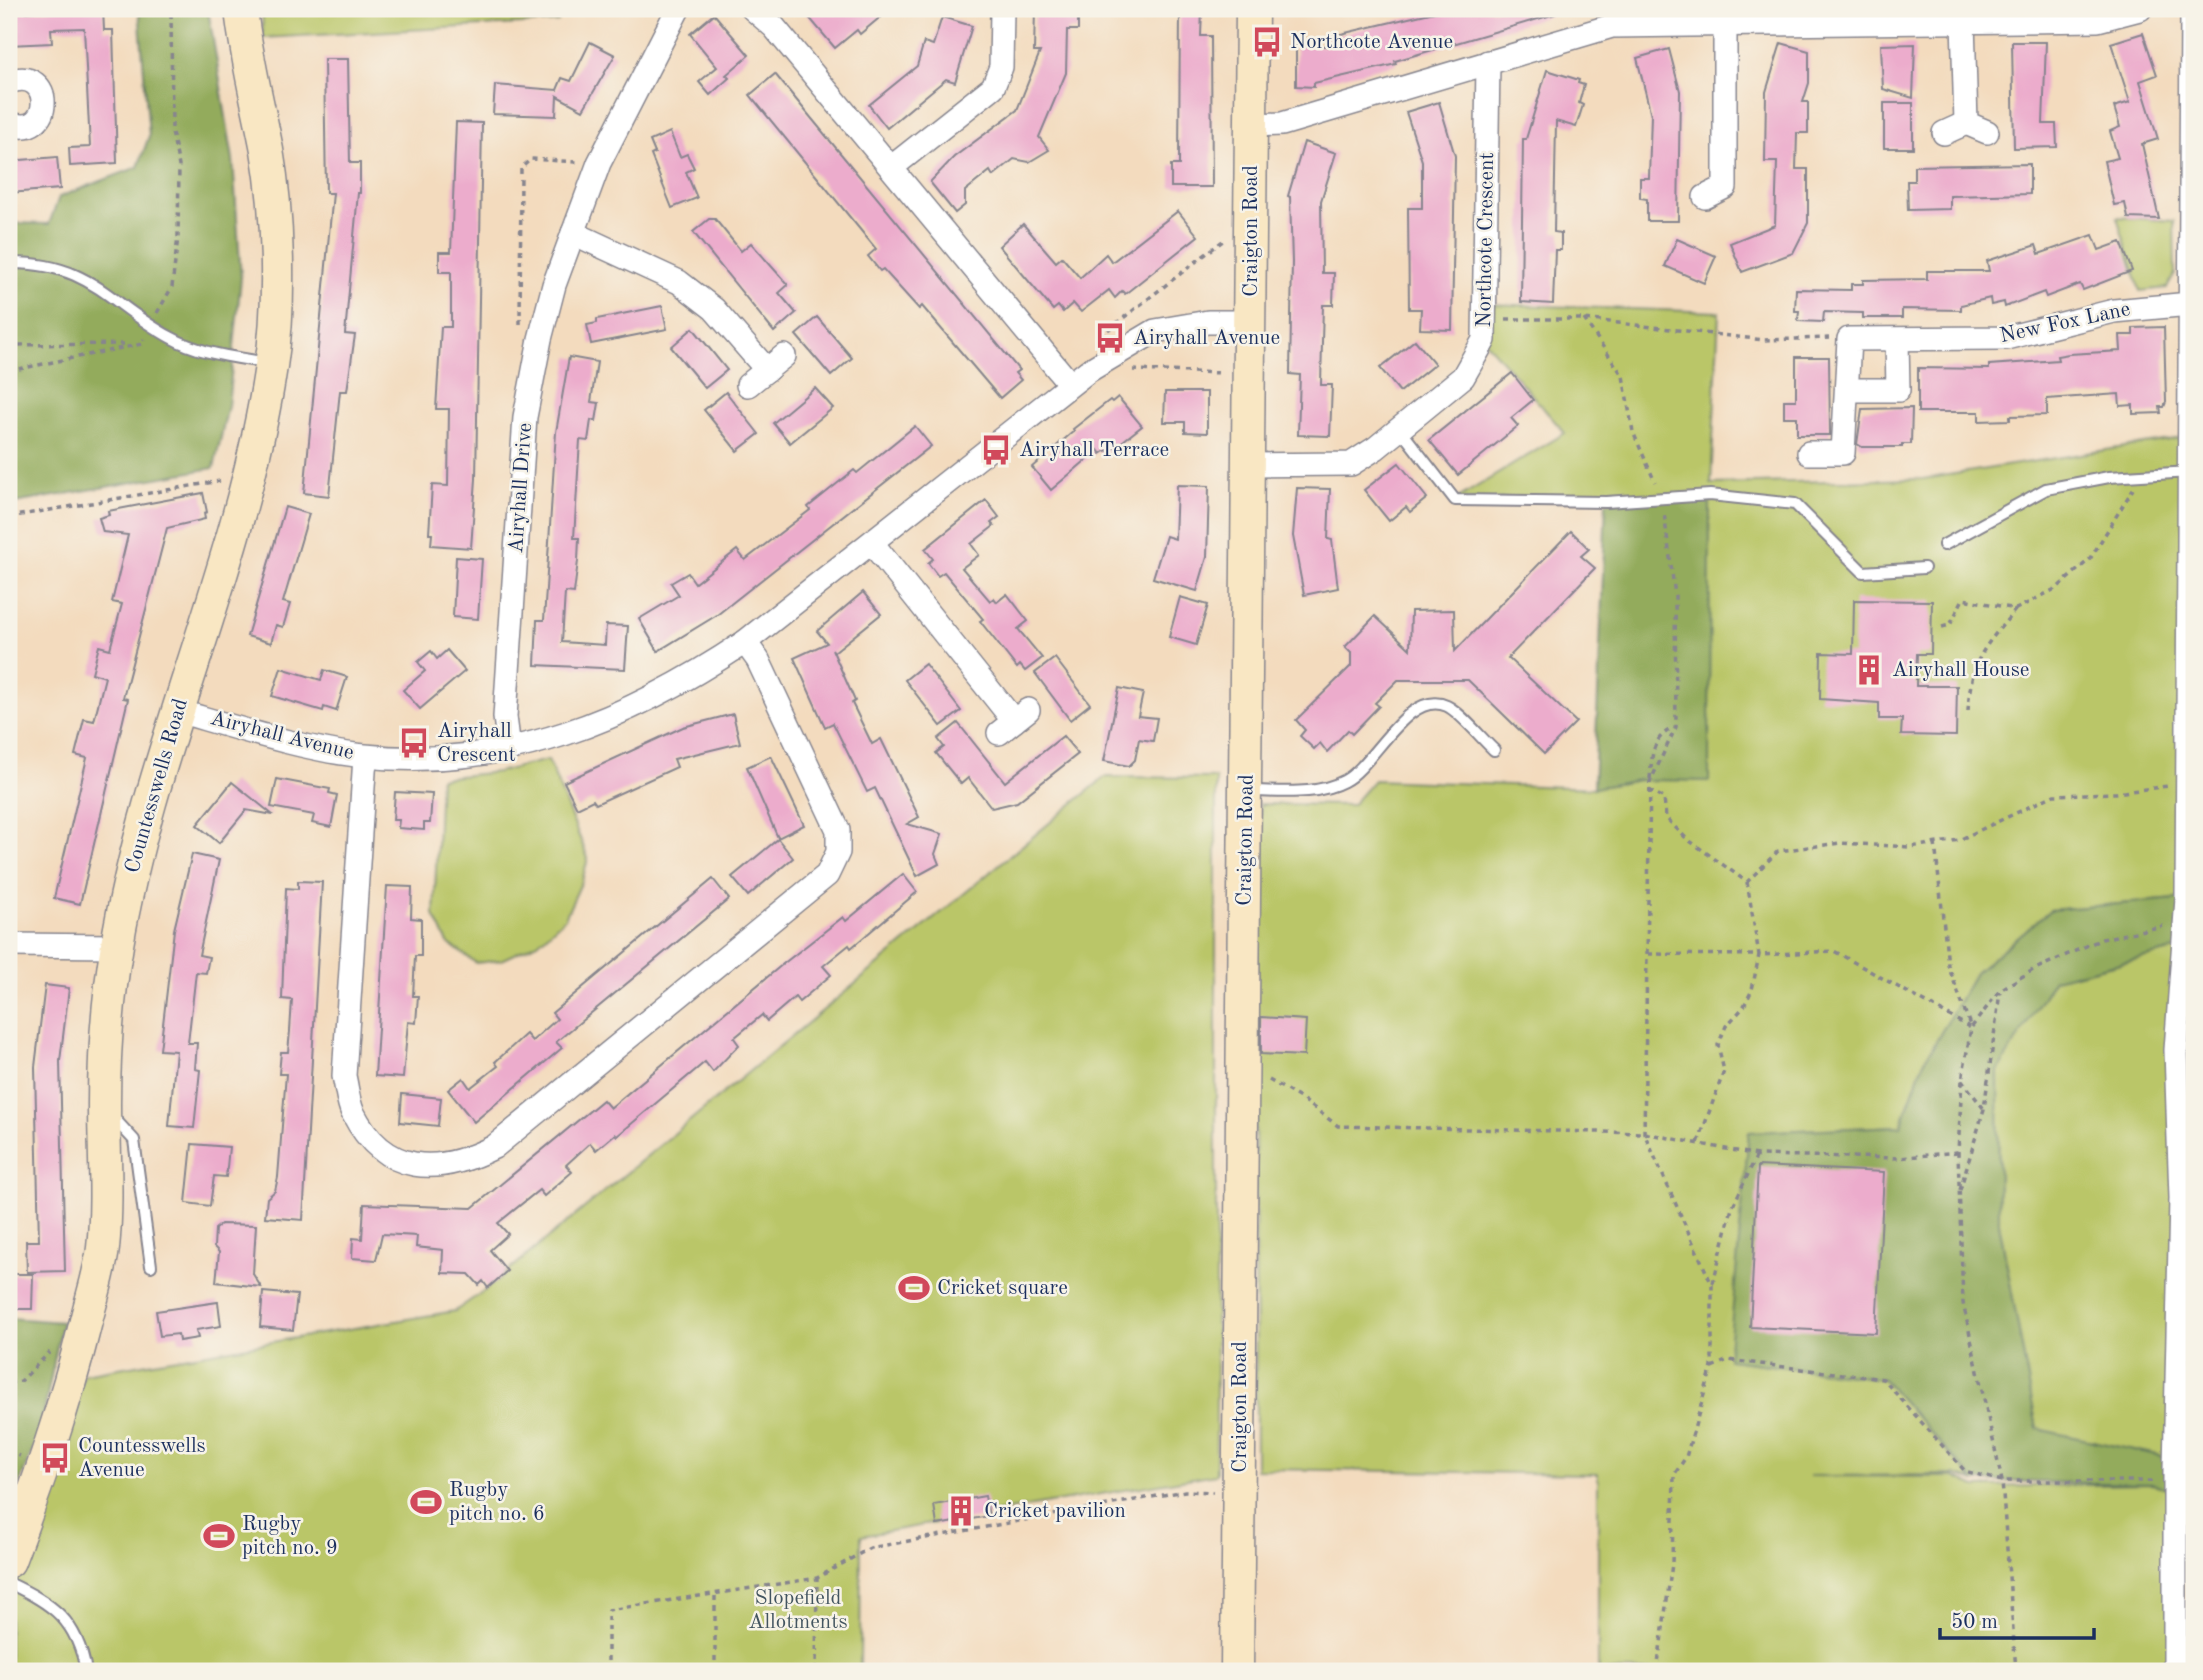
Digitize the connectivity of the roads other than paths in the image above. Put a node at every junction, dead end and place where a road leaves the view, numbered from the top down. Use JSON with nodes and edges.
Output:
{"nodes":[{"id":1,"x":241,"y":9,"type":"edge"},
{"id":2,"x":678,"y":9,"type":"edge"},
{"id":3,"x":753,"y":9,"type":"edge"},
{"id":4,"x":1002,"y":9,"type":"edge"},
{"id":5,"x":1252,"y":9,"type":"edge"},
{"id":6,"x":2140,"y":9,"type":"edge"},
{"id":7,"x":2192,"y":9,"type":"edge"},
{"id":8,"x":1963,"y":21,"type":"junction"},
{"id":9,"x":1726,"y":24,"type":"junction"},
{"id":10,"x":1488,"y":62,"type":"junction"},
{"id":11,"x":9,"y":82,"type":"edge"},
{"id":12,"x":2193,"y":105,"type":"edge"},
{"id":13,"x":9,"y":123,"type":"edge"},
{"id":14,"x":1251,"y":125,"type":"junction"},
{"id":15,"x":1944,"y":133,"type":"dead end"},
{"id":16,"x":892,"y":167,"type":"junction"},
{"id":17,"x":1724,"y":192,"type":"dead end"},
{"id":18,"x":573,"y":233,"type":"junction"},
{"id":19,"x":9,"y":263,"type":"edge"},
{"id":20,"x":2190,"y":304,"type":"junction"},
{"id":21,"x":1251,"y":322,"type":"junction"},
{"id":22,"x":1897,"y":340,"type":"junction"},
{"id":23,"x":272,"y":364,"type":"junction"},
{"id":24,"x":1070,"y":384,"type":"junction"},
{"id":25,"x":748,"y":385,"type":"dead end"},
{"id":26,"x":1848,"y":390,"type":"junction"},
{"id":27,"x":2192,"y":391,"type":"edge"},
{"id":28,"x":1399,"y":428,"type":"junction"},
{"id":29,"x":1809,"y":453,"type":"dead end"},
{"id":30,"x":1248,"y":465,"type":"junction"},
{"id":31,"x":2190,"y":472,"type":"junction"},
{"id":32,"x":872,"y":542,"type":"junction"},
{"id":33,"x":1944,"y":545,"type":"dead end"},
{"id":34,"x":1924,"y":568,"type":"dead end"},
{"id":35,"x":745,"y":642,"type":"junction"},
{"id":36,"x":178,"y":711,"type":"junction"},
{"id":37,"x":1014,"y":721,"type":"dead end"},
{"id":38,"x":509,"y":748,"type":"junction"},
{"id":39,"x":1494,"y":750,"type":"dead end"},
{"id":40,"x":365,"y":757,"type":"junction"},
{"id":41,"x":1247,"y":791,"type":"junction"},
{"id":42,"x":9,"y":945,"type":"edge"},
{"id":43,"x":117,"y":946,"type":"junction"},
{"id":44,"x":104,"y":1106,"type":"junction"},
{"id":45,"x":151,"y":1266,"type":"dead end"},
{"id":46,"x":9,"y":1561,"type":"edge"},
{"id":47,"x":9,"y":1583,"type":"edge"},
{"id":48,"x":86,"y":1671,"type":"edge"},
{"id":49,"x":1237,"y":1671,"type":"edge"},
{"id":50,"x":2175,"y":1671,"type":"edge"}],
"edges":[{"from":1,"to":23,"type":"street","name":"Countesswells Road"},
{"from":2,"to":18,"type":"street","name":"Airyhall Drive"},
{"from":3,"to":16,"type":"street"},
{"from":4,"to":16,"type":"street"},
{"from":5,"to":14,"type":"street","name":"Craigton Road"},
{"from":6,"to":8,"type":"street"},
{"from":7,"to":12,"type":"street"},
{"from":8,"to":9,"type":"street"},
{"from":8,"to":15,"type":"street"},
{"from":9,"to":10,"type":"street"},
{"from":9,"to":17,"type":"street"},
{"from":10,"to":14,"type":"street"},
{"from":10,"to":28,"type":"street","name":"Northcote Crescent"},
{"from":11,"to":13,"type":"street"},
{"from":12,"to":20,"type":"street"},
{"from":14,"to":21,"type":"street","name":"Craigton Road"},
{"from":16,"to":24,"type":"street"},
{"from":18,"to":25,"type":"street"},
{"from":18,"to":38,"type":"street","name":"Airyhall Drive"},
{"from":19,"to":23,"type":"lane"},
{"from":20,"to":22,"type":"street","name":"New Fox Lane"},
{"from":20,"to":27,"type":"street"},
{"from":21,"to":24,"type":"street","name":"Airyhall Avenue"},
{"from":21,"to":30,"type":"street","name":"Craigton Road"},
{"from":22,"to":26,"type":"street","name":"New Fox Lane"},
{"from":22,"to":26,"type":"street"},
{"from":23,"to":36,"type":"street","name":"Countesswells Road"},
{"from":24,"to":32,"type":"street","name":"Airyhall Avenue"},
{"from":26,"to":29,"type":"street"},
{"from":27,"to":31,"type":"street"},
{"from":28,"to":30,"type":"street","name":"Northcote Crescent"},
{"from":28,"to":34,"type":"lane"},
{"from":30,"to":41,"type":"street","name":"Craigton Road"},
{"from":31,"to":33,"type":"lane"},
{"from":31,"to":50,"type":"street"},
{"from":32,"to":35,"type":"street","name":"Airyhall Avenue"},
{"from":32,"to":37,"type":"street"},
{"from":35,"to":38,"type":"street","name":"Airyhall Avenue"},
{"from":35,"to":40,"type":"street"},
{"from":36,"to":40,"type":"street","name":"Airyhall Avenue"},
{"from":36,"to":43,"type":"street","name":"Countesswells Road"},
{"from":38,"to":40,"type":"street","name":"Airyhall Avenue"},
{"from":39,"to":41,"type":"lane"},
{"from":41,"to":49,"type":"street","name":"Craigton Road"},
{"from":42,"to":43,"type":"street"},
{"from":43,"to":44,"type":"street","name":"Countesswells Road"},
{"from":44,"to":45,"type":"lane"},
{"from":44,"to":46,"type":"street","name":"Countesswells Road"},
{"from":47,"to":48,"type":"lane"}]}
